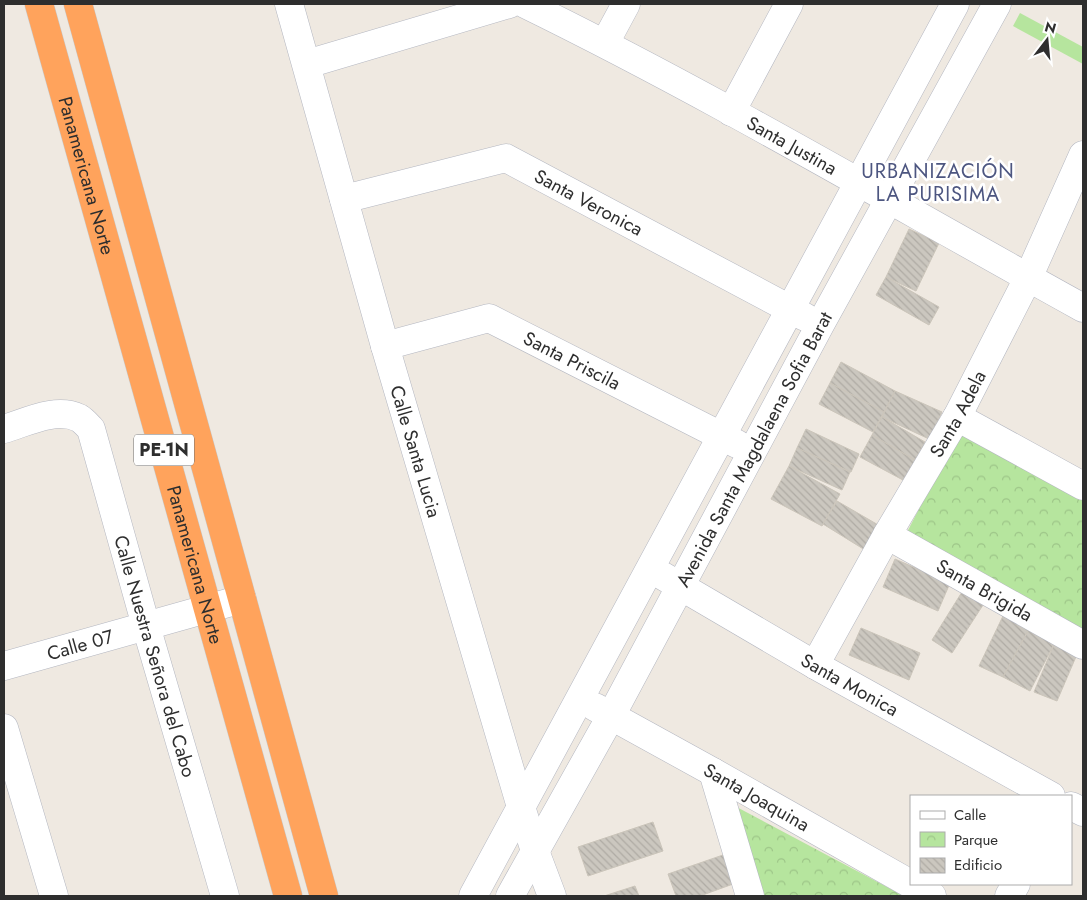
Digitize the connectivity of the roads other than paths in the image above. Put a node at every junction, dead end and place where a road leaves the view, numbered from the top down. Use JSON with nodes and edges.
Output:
{"nodes":[{"id":1,"x":39,"y":4,"type":"edge"},
{"id":2,"x":78,"y":4,"type":"edge"},
{"id":3,"x":289,"y":4,"type":"edge"},
{"id":4,"x":510,"y":4,"type":"edge"},
{"id":5,"x":525,"y":4,"type":"edge"},
{"id":6,"x":626,"y":4,"type":"edge"},
{"id":7,"x":789,"y":4,"type":"edge"},
{"id":8,"x":955,"y":4,"type":"edge"},
{"id":9,"x":997,"y":4,"type":"edge"},
{"id":10,"x":605,"y":43,"type":"junction"},
{"id":11,"x":307,"y":64,"type":"junction"},
{"id":12,"x":731,"y":112,"type":"junction"},
{"id":13,"x":1083,"y":155,"type":"edge"},
{"id":14,"x":858,"y":182,"type":"junction"},
{"id":15,"x":344,"y":199,"type":"junction"},
{"id":16,"x":889,"y":199,"type":"junction"},
{"id":17,"x":1028,"y":278,"type":"junction"},
{"id":18,"x":1083,"y":308,"type":"edge"},
{"id":19,"x":789,"y":309,"type":"junction"},
{"id":20,"x":820,"y":325,"type":"junction"},
{"id":21,"x":385,"y":346,"type":"junction"},
{"id":22,"x":957,"y":417,"type":"junction"},
{"id":23,"x":4,"y":429,"type":"edge"},
{"id":24,"x":721,"y":436,"type":"junction"},
{"id":25,"x":752,"y":452,"type":"junction"},
{"id":26,"x":1083,"y":486,"type":"edge"},
{"id":27,"x":887,"y":536,"type":"junction"},
{"id":28,"x":650,"y":568,"type":"junction"},
{"id":29,"x":680,"y":585,"type":"junction"},
{"id":30,"x":242,"y":599,"type":"junction"},
{"id":31,"x":208,"y":608,"type":"junction"},
{"id":32,"x":146,"y":626,"type":"junction"},
{"id":33,"x":1083,"y":646,"type":"edge"},
{"id":34,"x":815,"y":665,"type":"junction"},
{"id":35,"x":4,"y":666,"type":"edge"},
{"id":36,"x":580,"y":699,"type":"junction"},
{"id":37,"x":611,"y":716,"type":"junction"},
{"id":38,"x":6,"y":744,"type":"edge"},
{"id":39,"x":713,"y":772,"type":"junction"},
{"id":40,"x":1049,"y":795,"type":"edge"},
{"id":41,"x":521,"y":808,"type":"junction"},
{"id":42,"x":535,"y":851,"type":"junction"},
{"id":43,"x":910,"y":884,"type":"edge"},
{"id":44,"x":913,"y":885,"type":"edge"},
{"id":45,"x":1015,"y":885,"type":"edge"},
{"id":46,"x":54,"y":896,"type":"edge"},
{"id":47,"x":225,"y":896,"type":"edge"},
{"id":48,"x":288,"y":896,"type":"edge"},
{"id":49,"x":324,"y":896,"type":"edge"},
{"id":50,"x":473,"y":896,"type":"edge"},
{"id":51,"x":510,"y":896,"type":"edge"},
{"id":52,"x":552,"y":896,"type":"edge"},
{"id":53,"x":750,"y":896,"type":"edge"},
{"id":54,"x":932,"y":896,"type":"edge"},
{"id":55,"x":1009,"y":896,"type":"edge"}],
"edges":[{"from":1,"to":31,"type":"highway","name":"Panamericana Norte","number":"PE-1N"},
{"from":2,"to":30,"type":"highway","name":"Panamericana Norte","number":"PE-1N"},
{"from":3,"to":11,"type":"street","name":"Calle Santa Lucia"},
{"from":4,"to":11,"type":"street"},
{"from":5,"to":10,"type":"street","name":"Santa Justina"},
{"from":6,"to":10,"type":"street"},
{"from":7,"to":12,"type":"street"},
{"from":8,"to":14,"type":"street","name":"Avenida Santa Magdalaena Sofia Barat"},
{"from":9,"to":16,"type":"street","name":"Avenida Santa Magdalaena Sofia Barat"},
{"from":10,"to":12,"type":"street","name":"Santa Justina"},
{"from":11,"to":15,"type":"street","name":"Calle Santa Lucia"},
{"from":12,"to":14,"type":"street","name":"Santa Justina"},
{"from":13,"to":17,"type":"street","name":"Santa Adela"},
{"from":14,"to":16,"type":"street","name":"Santa Justina"},
{"from":14,"to":19,"type":"street","name":"Avenida Santa Magdalaena Sofia Barat"},
{"from":15,"to":19,"type":"street","name":"Santa Veronica"},
{"from":15,"to":21,"type":"street","name":"Calle Santa Lucia"},
{"from":16,"to":17,"type":"street","name":"Santa Justina"},
{"from":16,"to":20,"type":"street","name":"Avenida Santa Magdalaena Sofia Barat"},
{"from":17,"to":18,"type":"street","name":"Santa Justina"},
{"from":17,"to":22,"type":"street","name":"Santa Adela"},
{"from":19,"to":20,"type":"street","name":"Santa Veronica"},
{"from":19,"to":24,"type":"street","name":"Avenida Santa Magdalaena Sofia Barat"},
{"from":20,"to":25,"type":"street","name":"Avenida Santa Magdalaena Sofia Barat"},
{"from":21,"to":24,"type":"street","name":"Santa Priscila"},
{"from":21,"to":41,"type":"street","name":"Calle Santa Lucia"},
{"from":22,"to":26,"type":"street"},
{"from":22,"to":27,"type":"street","name":"Santa Adela"},
{"from":23,"to":32,"type":"street","name":"Calle Nuestra Señora del Cabo"},
{"from":24,"to":25,"type":"street","name":"Santa Priscila"},
{"from":24,"to":28,"type":"street","name":"Avenida Santa Magdalaena Sofia Barat"},
{"from":25,"to":29,"type":"street","name":"Avenida Santa Magdalaena Sofia Barat"},
{"from":27,"to":33,"type":"street","name":"Santa Brigida"},
{"from":27,"to":34,"type":"street","name":"Santa Adela"},
{"from":28,"to":29,"type":"street","name":"Santa Monica"},
{"from":28,"to":36,"type":"street","name":"Avenida Santa Magdalaena Sofia Barat"},
{"from":29,"to":34,"type":"street","name":"Santa Monica"},
{"from":29,"to":37,"type":"street","name":"Avenida Santa Magdalaena Sofia Barat"},
{"from":30,"to":31,"type":"street","name":"Calle 07"},
{"from":30,"to":49,"type":"highway","name":"Panamericana Norte","number":"PE-1N"},
{"from":31,"to":32,"type":"street","name":"Calle 07"},
{"from":31,"to":48,"type":"highway","name":"Panamericana Norte","number":"PE-1N"},
{"from":32,"to":35,"type":"street","name":"Calle 07"},
{"from":32,"to":47,"type":"street","name":"Calle Nuestra Señora del Cabo"},
{"from":34,"to":40,"type":"street","name":"Santa Monica"},
{"from":36,"to":37,"type":"street","name":"Santa Joaquina"},
{"from":36,"to":41,"type":"street","name":"Avenida Santa Magdalaena Sofia Barat"},
{"from":37,"to":39,"type":"street","name":"Santa Joaquina"},
{"from":37,"to":42,"type":"street","name":"Avenida Santa Magdalaena Sofia Barat"},
{"from":38,"to":46,"type":"street"},
{"from":39,"to":43,"type":"street","name":"Santa Joaquina"},
{"from":39,"to":53,"type":"street"},
{"from":41,"to":42,"type":"street","name":"Calle Santa Lucia"},
{"from":41,"to":50,"type":"street","name":"Avenida Santa Magdalaena Sofia Barat"},
{"from":42,"to":51,"type":"street","name":"Avenida Santa Magdalaena Sofia Barat"},
{"from":42,"to":52,"type":"street","name":"Calle Santa Lucia"},
{"from":44,"to":54,"type":"street","name":"Santa Joaquina"},
{"from":45,"to":55,"type":"street"}]}
